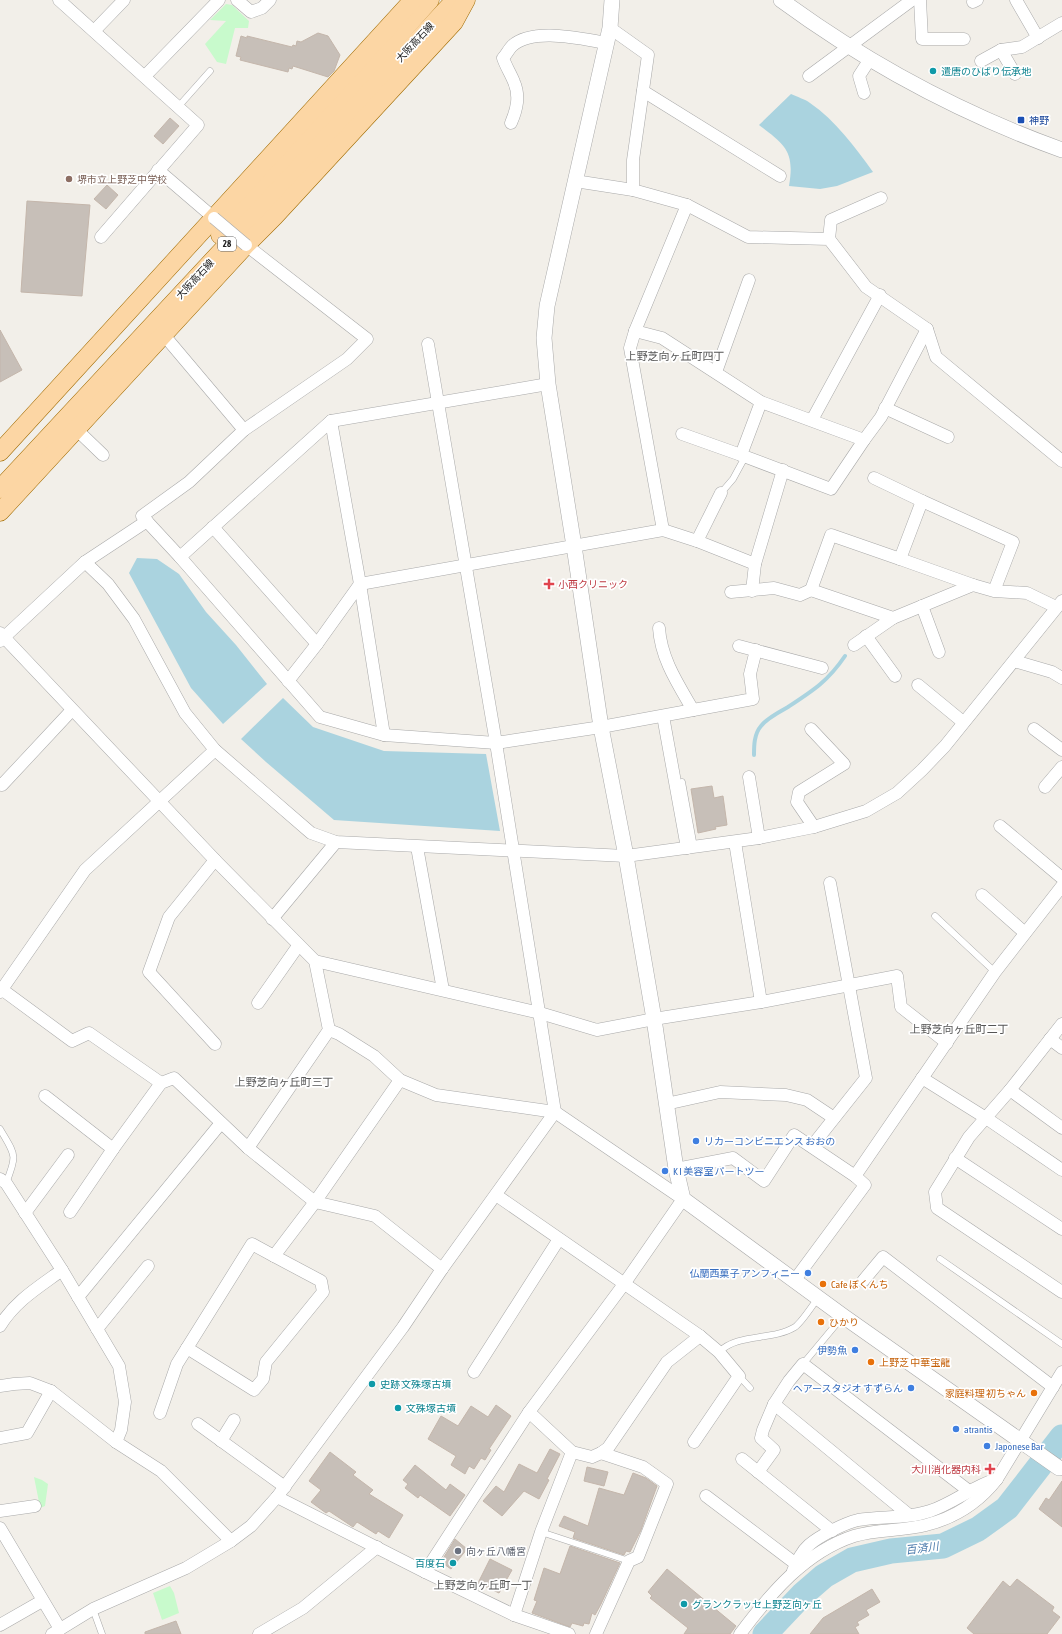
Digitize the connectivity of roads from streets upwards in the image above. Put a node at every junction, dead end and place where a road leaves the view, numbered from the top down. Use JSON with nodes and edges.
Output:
{"nodes":[{"id":1,"x":59,"y":0,"type":"edge"},
{"id":2,"x":124,"y":0,"type":"edge"},
{"id":3,"x":219,"y":0,"type":"edge"},
{"id":4,"x":237,"y":0,"type":"edge"},
{"id":5,"x":270,"y":0,"type":"edge"},
{"id":6,"x":413,"y":0,"type":"edge"},
{"id":7,"x":430,"y":0,"type":"edge"},
{"id":8,"x":455,"y":0,"type":"edge"},
{"id":9,"x":466,"y":0,"type":"edge"},
{"id":10,"x":612,"y":0,"type":"edge"},
{"id":11,"x":781,"y":0,"type":"edge"},
{"id":12,"x":912,"y":0,"type":"edge"},
{"id":13,"x":920,"y":0,"type":"edge"},
{"id":14,"x":1016,"y":0,"type":"edge"},
{"id":15,"x":1062,"y":23,"type":"edge"},
{"id":16,"x":610,"y":28,"type":"junction"},
{"id":17,"x":94,"y":31,"type":"junction"},
{"id":18,"x":1038,"y":38,"type":"junction"},
{"id":19,"x":964,"y":39,"type":"dead end"},
{"id":20,"x":607,"y":43,"type":"junction"},
{"id":21,"x":849,"y":46,"type":"junction"},
{"id":22,"x":1001,"y":50,"type":"junction"},
{"id":23,"x":870,"y":59,"type":"junction"},
{"id":24,"x":980,"y":62,"type":"dead end"},
{"id":25,"x":1015,"y":74,"type":"dead end"},
{"id":26,"x":145,"y":76,"type":"junction"},
{"id":27,"x":809,"y":76,"type":"dead end"},
{"id":28,"x":643,"y":91,"type":"junction"},
{"id":29,"x":864,"y":93,"type":"dead end"},
{"id":30,"x":511,"y":123,"type":"dead end"},
{"id":31,"x":1062,"y":150,"type":"edge"},
{"id":32,"x":158,"y":170,"type":"junction"},
{"id":33,"x":780,"y":176,"type":"dead end"},
{"id":34,"x":575,"y":180,"type":"junction"},
{"id":35,"x":633,"y":190,"type":"junction"},
{"id":36,"x":881,"y":198,"type":"dead end"},
{"id":37,"x":687,"y":206,"type":"junction"},
{"id":38,"x":214,"y":218,"type":"junction"},
{"id":39,"x":101,"y":237,"type":"dead end"},
{"id":40,"x":829,"y":238,"type":"junction"},
{"id":41,"x":246,"y":245,"type":"junction"},
{"id":42,"x":749,"y":280,"type":"dead end"},
{"id":43,"x":880,"y":296,"type":"junction"},
{"id":44,"x":635,"y":330,"type":"junction"},
{"id":45,"x":927,"y":330,"type":"junction"},
{"id":46,"x":163,"y":334,"type":"junction"},
{"id":47,"x":428,"y":344,"type":"dead end"},
{"id":48,"x":716,"y":372,"type":"junction"},
{"id":49,"x":548,"y":384,"type":"junction"},
{"id":50,"x":761,"y":402,"type":"junction"},
{"id":51,"x":438,"y":404,"type":"junction"},
{"id":52,"x":886,"y":408,"type":"junction"},
{"id":53,"x":812,"y":420,"type":"junction"},
{"id":54,"x":331,"y":421,"type":"junction"},
{"id":55,"x":76,"y":429,"type":"junction"},
{"id":56,"x":244,"y":430,"type":"junction"},
{"id":57,"x":682,"y":434,"type":"dead end"},
{"id":58,"x":948,"y":437,"type":"dead end"},
{"id":59,"x":864,"y":440,"type":"junction"},
{"id":60,"x":0,"y":452,"type":"edge"},
{"id":61,"x":103,"y":455,"type":"dead end"},
{"id":62,"x":743,"y":456,"type":"junction"},
{"id":63,"x":1062,"y":461,"type":"edge"},
{"id":64,"x":783,"y":470,"type":"junction"},
{"id":65,"x":0,"y":471,"type":"edge"},
{"id":66,"x":874,"y":478,"type":"dead end"},
{"id":67,"x":0,"y":489,"type":"edge"},
{"id":68,"x":721,"y":493,"type":"road end"},
{"id":69,"x":922,"y":501,"type":"junction"},
{"id":70,"x":0,"y":512,"type":"edge"},
{"id":71,"x":145,"y":518,"type":"junction"},
{"id":72,"x":213,"y":527,"type":"junction"},
{"id":73,"x":663,"y":530,"type":"junction"},
{"id":74,"x":697,"y":541,"type":"junction"},
{"id":75,"x":574,"y":546,"type":"junction"},
{"id":76,"x":180,"y":556,"type":"junction"},
{"id":77,"x":900,"y":559,"type":"junction"},
{"id":78,"x":85,"y":562,"type":"junction"},
{"id":79,"x":466,"y":564,"type":"junction"},
{"id":80,"x":755,"y":564,"type":"junction"},
{"id":81,"x":360,"y":584,"type":"junction"},
{"id":82,"x":973,"y":585,"type":"junction"},
{"id":83,"x":811,"y":590,"type":"junction"},
{"id":84,"x":752,"y":591,"type":"junction"},
{"id":85,"x":994,"y":591,"type":"junction"},
{"id":86,"x":731,"y":592,"type":"dead end"},
{"id":87,"x":1060,"y":604,"type":"edge"},
{"id":88,"x":922,"y":606,"type":"junction"},
{"id":89,"x":893,"y":618,"type":"junction"},
{"id":90,"x":659,"y":628,"type":"dead end"},
{"id":91,"x":866,"y":636,"type":"junction"},
{"id":92,"x":1,"y":637,"type":"edge"},
{"id":93,"x":317,"y":644,"type":"junction"},
{"id":94,"x":854,"y":645,"type":"dead end"},
{"id":95,"x":739,"y":646,"type":"dead end"},
{"id":96,"x":756,"y":650,"type":"junction"},
{"id":97,"x":939,"y":652,"type":"dead end"},
{"id":98,"x":1014,"y":661,"type":"junction"},
{"id":99,"x":822,"y":668,"type":"dead end"},
{"id":100,"x":895,"y":676,"type":"dead end"},
{"id":101,"x":1062,"y":678,"type":"edge"},
{"id":102,"x":288,"y":680,"type":"junction"},
{"id":103,"x":918,"y":685,"type":"dead end"},
{"id":104,"x":72,"y":710,"type":"junction"},
{"id":105,"x":693,"y":710,"type":"junction"},
{"id":106,"x":662,"y":716,"type":"junction"},
{"id":107,"x":963,"y":722,"type":"junction"},
{"id":108,"x":601,"y":727,"type":"junction"},
{"id":109,"x":811,"y":729,"type":"dead end"},
{"id":110,"x":1034,"y":729,"type":"dead end"},
{"id":111,"x":384,"y":735,"type":"junction"},
{"id":112,"x":496,"y":743,"type":"junction"},
{"id":113,"x":215,"y":750,"type":"junction"},
{"id":114,"x":1062,"y":750,"type":"edge"},
{"id":115,"x":1062,"y":768,"type":"edge"},
{"id":116,"x":749,"y":777,"type":"dead end"},
{"id":117,"x":1,"y":786,"type":"edge"},
{"id":118,"x":1045,"y":788,"type":"dead end"},
{"id":119,"x":159,"y":802,"type":"junction"},
{"id":120,"x":1000,"y":826,"type":"dead end"},
{"id":121,"x":814,"y":827,"type":"junction"},
{"id":122,"x":758,"y":838,"type":"junction"},
{"id":123,"x":336,"y":842,"type":"junction"},
{"id":124,"x":735,"y":842,"type":"junction"},
{"id":125,"x":417,"y":847,"type":"junction"},
{"id":126,"x":690,"y":847,"type":"junction"},
{"id":127,"x":514,"y":851,"type":"junction"},
{"id":128,"x":626,"y":856,"type":"junction"},
{"id":129,"x":214,"y":860,"type":"junction"},
{"id":130,"x":1062,"y":878,"type":"edge"},
{"id":131,"x":830,"y":883,"type":"dead end"},
{"id":132,"x":1062,"y":886,"type":"edge"},
{"id":133,"x":982,"y":895,"type":"dead end"},
{"id":134,"x":272,"y":920,"type":"junction"},
{"id":135,"x":1024,"y":933,"type":"junction"},
{"id":136,"x":298,"y":946,"type":"junction"},
{"id":137,"x":315,"y":961,"type":"junction"},
{"id":138,"x":849,"y":986,"type":"junction"},
{"id":139,"x":1,"y":990,"type":"edge"},
{"id":140,"x":443,"y":990,"type":"junction"},
{"id":141,"x":761,"y":1002,"type":"junction"},
{"id":142,"x":258,"y":1003,"type":"dead end"},
{"id":143,"x":540,"y":1013,"type":"junction"},
{"id":144,"x":654,"y":1019,"type":"junction"},
{"id":145,"x":1062,"y":1024,"type":"edge"},
{"id":146,"x":329,"y":1030,"type":"junction"},
{"id":147,"x":1050,"y":1039,"type":"junction"},
{"id":148,"x":946,"y":1042,"type":"junction"},
{"id":149,"x":215,"y":1044,"type":"dead end"},
{"id":150,"x":1062,"y":1048,"type":"edge"},
{"id":151,"x":922,"y":1078,"type":"junction"},
{"id":152,"x":400,"y":1080,"type":"junction"},
{"id":153,"x":161,"y":1083,"type":"junction"},
{"id":154,"x":1010,"y":1090,"type":"junction"},
{"id":155,"x":45,"y":1096,"type":"dead end"},
{"id":156,"x":666,"y":1104,"type":"junction"},
{"id":157,"x":555,"y":1112,"type":"junction"},
{"id":158,"x":834,"y":1118,"type":"junction"},
{"id":159,"x":986,"y":1118,"type":"junction"},
{"id":160,"x":221,"y":1123,"type":"junction"},
{"id":161,"x":1062,"y":1128,"type":"edge"},
{"id":162,"x":812,"y":1146,"type":"junction"},
{"id":163,"x":248,"y":1148,"type":"junction"},
{"id":164,"x":113,"y":1149,"type":"junction"},
{"id":165,"x":68,"y":1155,"type":"dead end"},
{"id":166,"x":955,"y":1158,"type":"junction"},
{"id":167,"x":676,"y":1169,"type":"junction"},
{"id":168,"x":1062,"y":1170,"type":"edge"},
{"id":169,"x":855,"y":1176,"type":"junction"},
{"id":170,"x":2,"y":1184,"type":"edge"},
{"id":171,"x":496,"y":1195,"type":"junction"},
{"id":172,"x":683,"y":1199,"type":"junction"},
{"id":173,"x":315,"y":1202,"type":"junction"},
{"id":174,"x":70,"y":1212,"type":"dead end"},
{"id":175,"x":25,"y":1213,"type":"junction"},
{"id":176,"x":1062,"y":1229,"type":"edge"},
{"id":177,"x":559,"y":1238,"type":"junction"},
{"id":178,"x":274,"y":1256,"type":"junction"},
{"id":179,"x":148,"y":1266,"type":"dead end"},
{"id":180,"x":442,"y":1269,"type":"junction"},
{"id":181,"x":62,"y":1270,"type":"junction"},
{"id":182,"x":794,"y":1281,"type":"junction"},
{"id":183,"x":863,"y":1281,"type":"dead end"},
{"id":184,"x":624,"y":1284,"type":"junction"},
{"id":185,"x":1062,"y":1292,"type":"edge"},
{"id":186,"x":78,"y":1297,"type":"junction"},
{"id":187,"x":0,"y":1326,"type":"edge"},
{"id":188,"x":97,"y":1329,"type":"junction"},
{"id":189,"x":700,"y":1336,"type":"junction"},
{"id":190,"x":187,"y":1348,"type":"junction"},
{"id":191,"x":474,"y":1372,"type":"dead end"},
{"id":192,"x":1062,"y":1372,"type":"edge"},
{"id":193,"x":0,"y":1386,"type":"edge"},
{"id":194,"x":1053,"y":1387,"type":"junction"},
{"id":195,"x":51,"y":1391,"type":"junction"},
{"id":196,"x":774,"y":1404,"type":"junction"},
{"id":197,"x":529,"y":1412,"type":"junction"},
{"id":198,"x":160,"y":1413,"type":"dead end"},
{"id":199,"x":234,"y":1420,"type":"dead end"},
{"id":200,"x":198,"y":1424,"type":"dead end"},
{"id":201,"x":0,"y":1438,"type":"edge"},
{"id":202,"x":221,"y":1441,"type":"junction"},
{"id":203,"x":116,"y":1442,"type":"junction"},
{"id":204,"x":694,"y":1442,"type":"dead end"},
{"id":205,"x":1023,"y":1443,"type":"junction"},
{"id":206,"x":572,"y":1452,"type":"junction"},
{"id":207,"x":601,"y":1453,"type":"junction"},
{"id":208,"x":742,"y":1459,"type":"dead end"},
{"id":209,"x":1060,"y":1470,"type":"edge"},
{"id":210,"x":758,"y":1472,"type":"junction"},
{"id":211,"x":997,"y":1479,"type":"junction"},
{"id":212,"x":285,"y":1487,"type":"junction"},
{"id":213,"x":969,"y":1491,"type":"junction"},
{"id":214,"x":706,"y":1496,"type":"dead end"},
{"id":215,"x":277,"y":1497,"type":"junction"},
{"id":216,"x":35,"y":1506,"type":"dead end"},
{"id":217,"x":0,"y":1511,"type":"edge"},
{"id":218,"x":909,"y":1515,"type":"junction"},
{"id":219,"x":0,"y":1528,"type":"edge"},
{"id":220,"x":832,"y":1531,"type":"junction"},
{"id":221,"x":231,"y":1541,"type":"junction"},
{"id":222,"x":377,"y":1547,"type":"junction"},
{"id":223,"x":795,"y":1568,"type":"junction"},
{"id":224,"x":425,"y":1572,"type":"junction"},
{"id":225,"x":42,"y":1600,"type":"junction"},
{"id":226,"x":514,"y":1615,"type":"junction"},
{"id":227,"x":0,"y":1625,"type":"edge"},
{"id":228,"x":56,"y":1632,"type":"edge"},
{"id":229,"x":260,"y":1634,"type":"edge"},
{"id":230,"x":568,"y":1634,"type":"edge"},
{"id":231,"x":596,"y":1634,"type":"edge"},
{"id":232,"x":740,"y":1634,"type":"edge"}],
"edges":[{"from":1,"to":17,"type":"street"},
{"from":2,"to":17,"type":"street"},
{"from":3,"to":26,"type":"street"},
{"from":4,"to":5,"type":"street"},
{"from":6,"to":38,"type":"main road"},
{"from":7,"to":65,"type":"main road","name":"大阪高石線","number":"28"},
{"from":8,"to":67,"type":"main road","name":"大阪高石線","number":"28"},
{"from":9,"to":41,"type":"main road"},
{"from":10,"to":16,"type":"street"},
{"from":11,"to":21,"type":"street"},
{"from":12,"to":21,"type":"street"},
{"from":13,"to":19,"type":"street"},
{"from":14,"to":18,"type":"street"},
{"from":15,"to":18,"type":"street"},
{"from":16,"to":20,"type":"street"},
{"from":16,"to":28,"type":"street"},
{"from":17,"to":26,"type":"street"},
{"from":18,"to":22,"type":"street"},
{"from":20,"to":30,"type":"street"},
{"from":20,"to":34,"type":"street"},
{"from":21,"to":23,"type":"street"},
{"from":21,"to":27,"type":"street"},
{"from":22,"to":24,"type":"street"},
{"from":22,"to":25,"type":"street"},
{"from":23,"to":29,"type":"street"},
{"from":23,"to":31,"type":"street"},
{"from":26,"to":32,"type":"street"},
{"from":28,"to":33,"type":"street"},
{"from":28,"to":35,"type":"street"},
{"from":32,"to":38,"type":"street"},
{"from":32,"to":39,"type":"street"},
{"from":34,"to":35,"type":"street"},
{"from":34,"to":49,"type":"street"},
{"from":35,"to":37,"type":"street"},
{"from":36,"to":40,"type":"street"},
{"from":37,"to":40,"type":"street"},
{"from":37,"to":44,"type":"street"},
{"from":38,"to":41,"type":"street","bridge":true},
{"from":38,"to":60,"type":"main road"},
{"from":40,"to":43,"type":"street"},
{"from":41,"to":46,"type":"main road"},
{"from":41,"to":56,"type":"street"},
{"from":42,"to":48,"type":"street"},
{"from":43,"to":45,"type":"street"},
{"from":43,"to":53,"type":"street"},
{"from":44,"to":48,"type":"street"},
{"from":44,"to":73,"type":"street"},
{"from":45,"to":52,"type":"street"},
{"from":45,"to":63,"type":"street"},
{"from":46,"to":55,"type":"main road"},
{"from":46,"to":56,"type":"street"},
{"from":47,"to":51,"type":"street"},
{"from":48,"to":50,"type":"street"},
{"from":49,"to":51,"type":"street"},
{"from":49,"to":75,"type":"street"},
{"from":50,"to":53,"type":"street"},
{"from":50,"to":62,"type":"street"},
{"from":51,"to":54,"type":"street"},
{"from":51,"to":79,"type":"street"},
{"from":52,"to":58,"type":"street"},
{"from":52,"to":59,"type":"street"},
{"from":53,"to":59,"type":"street"},
{"from":54,"to":72,"type":"street"},
{"from":54,"to":81,"type":"street"},
{"from":55,"to":61,"type":"street"},
{"from":55,"to":70,"type":"main road"},
{"from":56,"to":71,"type":"street"},
{"from":57,"to":62,"type":"street"},
{"from":59,"to":64,"type":"street"},
{"from":62,"to":64,"type":"street"},
{"from":64,"to":80,"type":"street"},
{"from":66,"to":69,"type":"street"},
{"from":68,"to":74,"type":"street"},
{"from":69,"to":77,"type":"street"},
{"from":69,"to":85,"type":"street"},
{"from":71,"to":76,"type":"street"},
{"from":71,"to":78,"type":"street"},
{"from":72,"to":76,"type":"street"},
{"from":72,"to":93,"type":"street"},
{"from":73,"to":74,"type":"street"},
{"from":73,"to":75,"type":"street"},
{"from":74,"to":80,"type":"street"},
{"from":75,"to":79,"type":"street"},
{"from":75,"to":108,"type":"street"},
{"from":76,"to":102,"type":"street"},
{"from":77,"to":82,"type":"street"},
{"from":77,"to":83,"type":"street"},
{"from":78,"to":92,"type":"street"},
{"from":78,"to":113,"type":"street"},
{"from":79,"to":81,"type":"street"},
{"from":79,"to":112,"type":"street"},
{"from":80,"to":84,"type":"street"},
{"from":81,"to":93,"type":"street"},
{"from":81,"to":111,"type":"street"},
{"from":82,"to":85,"type":"street"},
{"from":82,"to":88,"type":"street"},
{"from":83,"to":84,"type":"street"},
{"from":83,"to":89,"type":"street"},
{"from":84,"to":86,"type":"street"},
{"from":85,"to":87,"type":"street"},
{"from":87,"to":98,"type":"street"},
{"from":88,"to":89,"type":"street"},
{"from":88,"to":97,"type":"street"},
{"from":89,"to":91,"type":"street"},
{"from":90,"to":105,"type":"street"},
{"from":91,"to":94,"type":"street"},
{"from":91,"to":100,"type":"street"},
{"from":92,"to":104,"type":"street"},
{"from":93,"to":102,"type":"street"},
{"from":95,"to":96,"type":"street"},
{"from":96,"to":99,"type":"street"},
{"from":96,"to":105,"type":"street"},
{"from":98,"to":101,"type":"street"},
{"from":98,"to":107,"type":"street"},
{"from":102,"to":111,"type":"street"},
{"from":103,"to":107,"type":"street"},
{"from":104,"to":117,"type":"street"},
{"from":104,"to":119,"type":"street"},
{"from":105,"to":106,"type":"street"},
{"from":106,"to":108,"type":"street"},
{"from":106,"to":126,"type":"street"},
{"from":107,"to":121,"type":"street"},
{"from":108,"to":112,"type":"street"},
{"from":108,"to":128,"type":"street"},
{"from":109,"to":121,"type":"street"},
{"from":110,"to":114,"type":"street"},
{"from":111,"to":112,"type":"street"},
{"from":112,"to":127,"type":"street"},
{"from":113,"to":119,"type":"street"},
{"from":113,"to":123,"type":"street"},
{"from":115,"to":118,"type":"street"},
{"from":116,"to":122,"type":"street"},
{"from":119,"to":129,"type":"street"},
{"from":119,"to":139,"type":"street"},
{"from":120,"to":130,"type":"street"},
{"from":121,"to":122,"type":"street"},
{"from":122,"to":124,"type":"street"},
{"from":123,"to":125,"type":"street"},
{"from":123,"to":134,"type":"street"},
{"from":124,"to":126,"type":"street"},
{"from":124,"to":141,"type":"street"},
{"from":125,"to":127,"type":"street"},
{"from":125,"to":140,"type":"street"},
{"from":126,"to":128,"type":"street"},
{"from":127,"to":128,"type":"street"},
{"from":127,"to":143,"type":"street"},
{"from":128,"to":144,"type":"street"},
{"from":129,"to":134,"type":"street"},
{"from":129,"to":149,"type":"street"},
{"from":131,"to":138,"type":"street"},
{"from":132,"to":135,"type":"street"},
{"from":133,"to":135,"type":"street"},
{"from":134,"to":136,"type":"street"},
{"from":135,"to":148,"type":"street"},
{"from":136,"to":137,"type":"street"},
{"from":136,"to":142,"type":"street"},
{"from":137,"to":140,"type":"street"},
{"from":137,"to":146,"type":"street"},
{"from":138,"to":141,"type":"street"},
{"from":138,"to":148,"type":"street"},
{"from":138,"to":158,"type":"street"},
{"from":139,"to":153,"type":"street"},
{"from":140,"to":143,"type":"street"},
{"from":141,"to":144,"type":"street"},
{"from":143,"to":144,"type":"street"},
{"from":143,"to":157,"type":"street"},
{"from":144,"to":156,"type":"street"},
{"from":145,"to":147,"type":"street"},
{"from":146,"to":152,"type":"street"},
{"from":146,"to":163,"type":"street"},
{"from":147,"to":150,"type":"street"},
{"from":147,"to":154,"type":"street"},
{"from":148,"to":151,"type":"street"},
{"from":151,"to":159,"type":"street"},
{"from":151,"to":169,"type":"street"},
{"from":152,"to":157,"type":"street"},
{"from":152,"to":173,"type":"street"},
{"from":153,"to":160,"type":"street"},
{"from":153,"to":164,"type":"street"},
{"from":154,"to":159,"type":"street"},
{"from":154,"to":161,"type":"street"},
{"from":155,"to":164,"type":"street"},
{"from":156,"to":158,"type":"street"},
{"from":156,"to":167,"type":"street"},
{"from":157,"to":171,"type":"street"},
{"from":157,"to":172,"type":"street"},
{"from":158,"to":162,"type":"street"},
{"from":159,"to":166,"type":"street"},
{"from":159,"to":168,"type":"street"},
{"from":160,"to":163,"type":"street"},
{"from":160,"to":186,"type":"street"},
{"from":162,"to":167,"type":"street"},
{"from":162,"to":169,"type":"street"},
{"from":163,"to":173,"type":"street"},
{"from":164,"to":174,"type":"street"},
{"from":165,"to":175,"type":"street"},
{"from":166,"to":176,"type":"street"},
{"from":166,"to":185,"type":"street"},
{"from":167,"to":172,"type":"street"},
{"from":169,"to":182,"type":"street"},
{"from":170,"to":175,"type":"street"},
{"from":171,"to":177,"type":"street"},
{"from":171,"to":180,"type":"street"},
{"from":172,"to":182,"type":"street"},
{"from":172,"to":184,"type":"street"},
{"from":173,"to":178,"type":"street"},
{"from":173,"to":180,"type":"street"},
{"from":175,"to":181,"type":"street"},
{"from":177,"to":184,"type":"street"},
{"from":177,"to":191,"type":"street"},
{"from":178,"to":190,"type":"street"},
{"from":178,"to":190,"type":"street"},
{"from":179,"to":188,"type":"street"},
{"from":180,"to":212,"type":"street"},
{"from":181,"to":186,"type":"street"},
{"from":181,"to":187,"type":"street"},
{"from":182,"to":205,"type":"street"},
{"from":183,"to":194,"type":"street"},
{"from":184,"to":189,"type":"street"},
{"from":184,"to":197,"type":"street"},
{"from":186,"to":188,"type":"street"},
{"from":188,"to":203,"type":"street"},
{"from":189,"to":204,"type":"street"},
{"from":189,"to":207,"type":"street"},
{"from":190,"to":198,"type":"street"},
{"from":192,"to":194,"type":"street"},
{"from":193,"to":195,"type":"street"},
{"from":194,"to":205,"type":"street"},
{"from":195,"to":201,"type":"street"},
{"from":195,"to":203,"type":"street"},
{"from":196,"to":210,"type":"street"},
{"from":196,"to":213,"type":"street"},
{"from":196,"to":218,"type":"street"},
{"from":197,"to":206,"type":"street"},
{"from":197,"to":224,"type":"street"},
{"from":199,"to":202,"type":"street"},
{"from":200,"to":202,"type":"street"},
{"from":202,"to":212,"type":"street"},
{"from":203,"to":221,"type":"street"},
{"from":205,"to":209,"type":"street"},
{"from":205,"to":211,"type":"street"},
{"from":206,"to":207,"type":"street"},
{"from":206,"to":226,"type":"street"},
{"from":207,"to":231,"type":"street"},
{"from":208,"to":210,"type":"street"},
{"from":210,"to":220,"type":"street"},
{"from":211,"to":213,"type":"street"},
{"from":211,"to":223,"type":"street"},
{"from":212,"to":215,"type":"street"},
{"from":213,"to":218,"type":"street"},
{"from":214,"to":223,"type":"street"},
{"from":215,"to":221,"type":"street"},
{"from":215,"to":222,"type":"street"},
{"from":216,"to":217,"type":"street"},
{"from":218,"to":220,"type":"street"},
{"from":219,"to":225,"type":"street"},
{"from":220,"to":223,"type":"street"},
{"from":221,"to":228,"type":"street"},
{"from":222,"to":224,"type":"street"},
{"from":222,"to":229,"type":"street"},
{"from":223,"to":232,"type":"street"},
{"from":224,"to":226,"type":"street"},
{"from":225,"to":227,"type":"street"},
{"from":225,"to":228,"type":"street"},
{"from":226,"to":230,"type":"street"}]}
